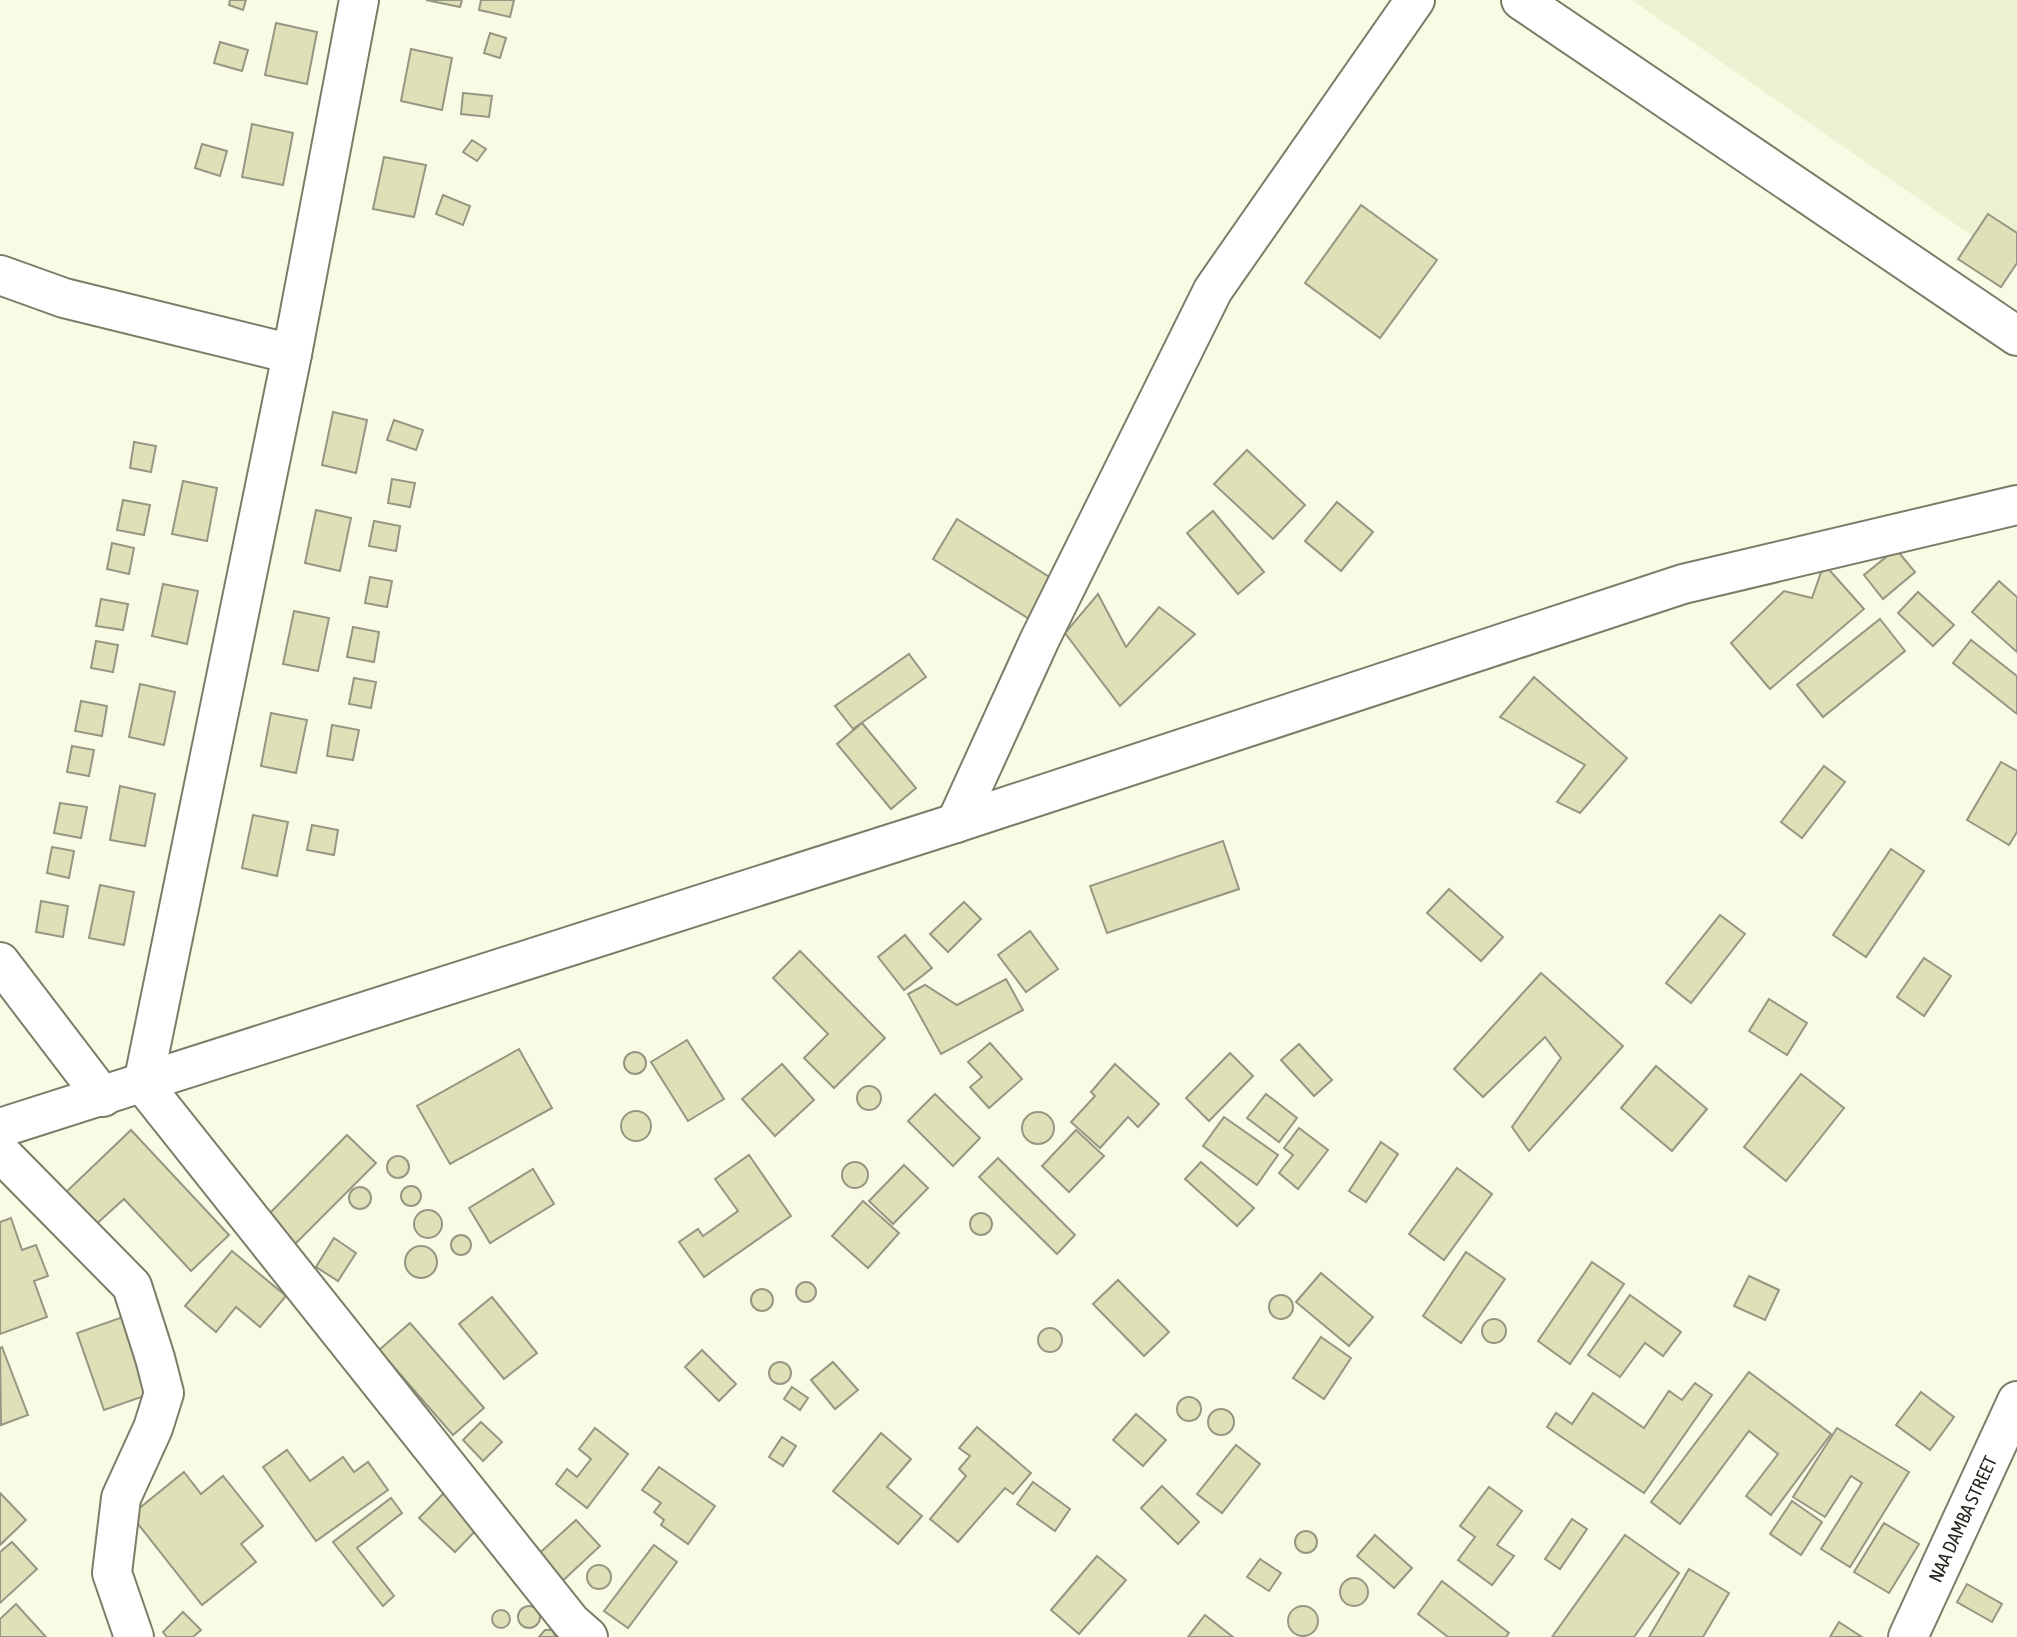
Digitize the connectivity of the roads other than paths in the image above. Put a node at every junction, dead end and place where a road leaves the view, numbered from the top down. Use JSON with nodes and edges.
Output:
{"nodes":[{"id":1,"x":359,"y":0,"type":"edge"},
{"id":2,"x":1415,"y":0,"type":"edge"},
{"id":3,"x":1521,"y":0,"type":"edge"},
{"id":4,"x":0,"y":275,"type":"edge"},
{"id":5,"x":2017,"y":336,"type":"edge"},
{"id":6,"x":292,"y":354,"type":"junction"},
{"id":7,"x":2017,"y":505,"type":"edge"},
{"id":8,"x":956,"y":823,"type":"junction"},
{"id":9,"x":0,"y":962,"type":"edge"},
{"id":10,"x":143,"y":1084,"type":"junction"},
{"id":11,"x":103,"y":1097,"type":"junction"},
{"id":12,"x":0,"y":1128,"type":"edge"},
{"id":13,"x":0,"y":1152,"type":"edge"},
{"id":14,"x":2017,"y":1401,"type":"edge"},
{"id":15,"x":134,"y":1637,"type":"edge"},
{"id":16,"x":588,"y":1637,"type":"edge"},
{"id":17,"x":1908,"y":1637,"type":"edge"}],
"edges":[{"from":1,"to":6,"type":"street"},
{"from":2,"to":8,"type":"street"},
{"from":3,"to":5,"type":"street"},
{"from":4,"to":6,"type":"street"},
{"from":6,"to":10,"type":"street"},
{"from":7,"to":8,"type":"street"},
{"from":8,"to":10,"type":"street"},
{"from":9,"to":11,"type":"street"},
{"from":10,"to":11,"type":"street"},
{"from":10,"to":16,"type":"street"},
{"from":11,"to":12,"type":"street"},
{"from":13,"to":15,"type":"street"},
{"from":14,"to":17,"type":"street","name":"NAA DAMBA STREET"}]}
